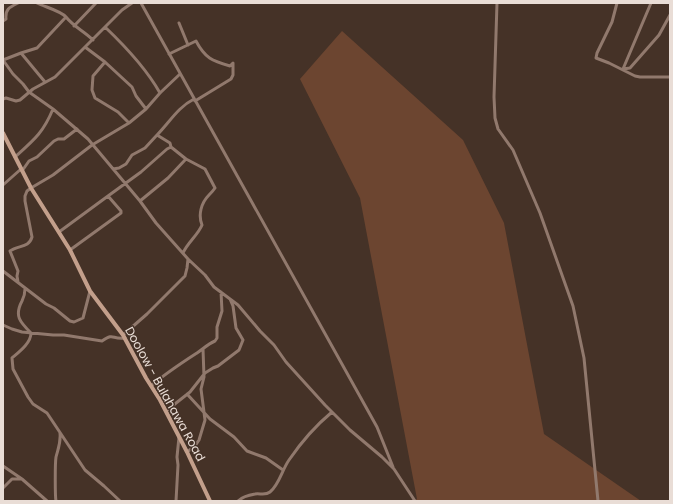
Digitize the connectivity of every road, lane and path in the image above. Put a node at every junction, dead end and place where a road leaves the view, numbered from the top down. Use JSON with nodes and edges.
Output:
{"nodes":[{"id":1,"x":18,"y":3,"type":"edge"},
{"id":2,"x":37,"y":3,"type":"edge"},
{"id":3,"x":96,"y":3,"type":"edge"},
{"id":4,"x":132,"y":3,"type":"edge"},
{"id":5,"x":141,"y":3,"type":"edge"},
{"id":6,"x":497,"y":3,"type":"edge"},
{"id":7,"x":617,"y":3,"type":"edge"},
{"id":8,"x":651,"y":3,"type":"edge"},
{"id":9,"x":670,"y":15,"type":"edge"},
{"id":10,"x":66,"y":17,"type":"junction"},
{"id":11,"x":3,"y":21,"type":"edge"},
{"id":12,"x":179,"y":23,"type":"dead end"},
{"id":13,"x":74,"y":26,"type":"junction"},
{"id":14,"x":105,"y":26,"type":"junction"},
{"id":15,"x":92,"y":40,"type":"junction"},
{"id":16,"x":188,"y":45,"type":"junction"},
{"id":17,"x":85,"y":47,"type":"junction"},
{"id":18,"x":21,"y":53,"type":"junction"},
{"id":19,"x":169,"y":54,"type":"junction"},
{"id":20,"x":3,"y":60,"type":"edge"},
{"id":21,"x":105,"y":62,"type":"junction"},
{"id":22,"x":623,"y":70,"type":"junction"},
{"id":23,"x":180,"y":74,"type":"junction"},
{"id":24,"x":670,"y":78,"type":"edge"},
{"id":25,"x":45,"y":82,"type":"junction"},
{"id":26,"x":29,"y":92,"type":"junction"},
{"id":27,"x":160,"y":93,"type":"junction"},
{"id":28,"x":3,"y":99,"type":"edge"},
{"id":29,"x":194,"y":100,"type":"junction"},
{"id":30,"x":53,"y":109,"type":"junction"},
{"id":31,"x":146,"y":109,"type":"junction"},
{"id":32,"x":129,"y":123,"type":"junction"},
{"id":33,"x":77,"y":129,"type":"junction"},
{"id":34,"x":3,"y":133,"type":"edge"},
{"id":35,"x":157,"y":134,"type":"junction"},
{"id":36,"x":92,"y":145,"type":"junction"},
{"id":37,"x":171,"y":147,"type":"junction"},
{"id":38,"x":14,"y":157,"type":"junction"},
{"id":39,"x":186,"y":159,"type":"junction"},
{"id":40,"x":113,"y":169,"type":"junction"},
{"id":41,"x":21,"y":170,"type":"junction"},
{"id":42,"x":126,"y":184,"type":"junction"},
{"id":43,"x":3,"y":185,"type":"edge"},
{"id":44,"x":31,"y":188,"type":"junction"},
{"id":45,"x":108,"y":196,"type":"junction"},
{"id":46,"x":140,"y":200,"type":"junction"},
{"id":47,"x":59,"y":232,"type":"junction"},
{"id":48,"x":70,"y":250,"type":"junction"},
{"id":49,"x":183,"y":252,"type":"junction"},
{"id":50,"x":188,"y":258,"type":"junction"},
{"id":51,"x":3,"y":271,"type":"edge"},
{"id":52,"x":18,"y":282,"type":"junction"},
{"id":53,"x":25,"y":289,"type":"junction"},
{"id":54,"x":90,"y":291,"type":"junction"},
{"id":55,"x":221,"y":292,"type":"junction"},
{"id":56,"x":229,"y":297,"type":"junction"},
{"id":57,"x":3,"y":325,"type":"edge"},
{"id":58,"x":31,"y":333,"type":"junction"},
{"id":59,"x":124,"y":337,"type":"junction"},
{"id":60,"x":203,"y":349,"type":"junction"},
{"id":61,"x":205,"y":374,"type":"junction"},
{"id":62,"x":151,"y":386,"type":"junction"},
{"id":63,"x":187,"y":394,"type":"junction"},
{"id":64,"x":166,"y":411,"type":"junction"},
{"id":65,"x":332,"y":412,"type":"junction"},
{"id":66,"x":205,"y":413,"type":"junction"},
{"id":67,"x":60,"y":431,"type":"junction"},
{"id":68,"x":179,"y":436,"type":"junction"},
{"id":69,"x":187,"y":452,"type":"junction"},
{"id":70,"x":3,"y":466,"type":"edge"},
{"id":71,"x":394,"y":469,"type":"junction"},
{"id":72,"x":283,"y":470,"type":"junction"},
{"id":73,"x":22,"y":479,"type":"junction"},
{"id":74,"x":3,"y":488,"type":"edge"},
{"id":75,"x":47,"y":501,"type":"edge"},
{"id":76,"x":56,"y":501,"type":"edge"},
{"id":77,"x":120,"y":501,"type":"edge"},
{"id":78,"x":176,"y":501,"type":"edge"},
{"id":79,"x":209,"y":501,"type":"edge"},
{"id":80,"x":238,"y":501,"type":"edge"},
{"id":81,"x":416,"y":501,"type":"edge"},
{"id":82,"x":598,"y":501,"type":"edge"}],
"edges":[{"from":1,"to":11,"type":"street"},
{"from":2,"to":10,"type":"street"},
{"from":3,"to":13,"type":"street"},
{"from":4,"to":14,"type":"street"},
{"from":5,"to":19,"type":"street"},
{"from":6,"to":82,"type":"street"},
{"from":7,"to":22,"type":"street"},
{"from":8,"to":22,"type":"street"},
{"from":9,"to":22,"type":"street"},
{"from":10,"to":13,"type":"street"},
{"from":10,"to":18,"type":"street"},
{"from":12,"to":16,"type":"street"},
{"from":13,"to":15,"type":"street"},
{"from":14,"to":15,"type":"street"},
{"from":14,"to":27,"type":"street"},
{"from":15,"to":17,"type":"street"},
{"from":16,"to":19,"type":"street"},
{"from":16,"to":29,"type":"street"},
{"from":17,"to":21,"type":"street"},
{"from":17,"to":25,"type":"street"},
{"from":18,"to":20,"type":"street"},
{"from":18,"to":25,"type":"street"},
{"from":19,"to":23,"type":"street"},
{"from":20,"to":26,"type":"street"},
{"from":21,"to":31,"type":"street"},
{"from":21,"to":32,"type":"street"},
{"from":22,"to":24,"type":"street"},
{"from":23,"to":27,"type":"street"},
{"from":23,"to":29,"type":"street"},
{"from":25,"to":26,"type":"street"},
{"from":26,"to":28,"type":"street"},
{"from":26,"to":30,"type":"street"},
{"from":27,"to":31,"type":"street"},
{"from":29,"to":35,"type":"street"},
{"from":29,"to":71,"type":"street"},
{"from":30,"to":33,"type":"street"},
{"from":30,"to":38,"type":"street"},
{"from":31,"to":32,"type":"street"},
{"from":32,"to":36,"type":"street"},
{"from":33,"to":36,"type":"street"},
{"from":33,"to":41,"type":"street"},
{"from":34,"to":38,"type":"main road","name":"Doolow - Bulahawa Road"},
{"from":35,"to":37,"type":"street"},
{"from":35,"to":40,"type":"street"},
{"from":36,"to":40,"type":"street"},
{"from":36,"to":44,"type":"street"},
{"from":37,"to":39,"type":"street"},
{"from":37,"to":42,"type":"street"},
{"from":38,"to":41,"type":"main road","name":"Doolow - Bulahawa Road"},
{"from":39,"to":46,"type":"street"},
{"from":39,"to":49,"type":"street"},
{"from":40,"to":42,"type":"street"},
{"from":41,"to":43,"type":"street"},
{"from":41,"to":44,"type":"main road","name":"Doolow - Bulahawa Road"},
{"from":42,"to":45,"type":"street"},
{"from":42,"to":46,"type":"street"},
{"from":44,"to":47,"type":"main road","name":"Doolow - Bulahawa Road"},
{"from":44,"to":52,"type":"street"},
{"from":45,"to":47,"type":"street"},
{"from":45,"to":48,"type":"street"},
{"from":46,"to":49,"type":"street"},
{"from":47,"to":48,"type":"main road","name":"Doolow - Bulahawa Road"},
{"from":48,"to":54,"type":"main road","name":"Doolow - Bulahawa Road"},
{"from":49,"to":50,"type":"street"},
{"from":50,"to":55,"type":"street"},
{"from":50,"to":59,"type":"street"},
{"from":51,"to":52,"type":"street"},
{"from":52,"to":53,"type":"street"},
{"from":53,"to":54,"type":"street"},
{"from":53,"to":58,"type":"street"},
{"from":54,"to":59,"type":"main road","name":"Doolow - Bulahawa Road"},
{"from":55,"to":56,"type":"street"},
{"from":55,"to":60,"type":"street"},
{"from":56,"to":61,"type":"street"},
{"from":56,"to":65,"type":"street"},
{"from":57,"to":58,"type":"street"},
{"from":58,"to":59,"type":"street"},
{"from":58,"to":67,"type":"street"},
{"from":59,"to":62,"type":"main road","name":"Doolow - Bulahawa Road"},
{"from":60,"to":61,"type":"street"},
{"from":60,"to":62,"type":"street"},
{"from":61,"to":63,"type":"street"},
{"from":61,"to":66,"type":"street"},
{"from":62,"to":64,"type":"main road","name":"Doolow - Bulahawa Road"},
{"from":63,"to":64,"type":"street"},
{"from":63,"to":66,"type":"street"},
{"from":64,"to":68,"type":"main road","name":"Doolow - Bulahawa Road"},
{"from":65,"to":71,"type":"street"},
{"from":65,"to":72,"type":"street"},
{"from":66,"to":69,"type":"street"},
{"from":66,"to":72,"type":"street"},
{"from":67,"to":76,"type":"street"},
{"from":67,"to":77,"type":"street"},
{"from":68,"to":69,"type":"main road","name":"Doolow - Bulahawa Road"},
{"from":68,"to":78,"type":"street"},
{"from":69,"to":79,"type":"main road","name":"Doolow - Bulahawa Road"},
{"from":70,"to":73,"type":"street"},
{"from":71,"to":81,"type":"street"},
{"from":72,"to":80,"type":"street"},
{"from":73,"to":74,"type":"street"},
{"from":73,"to":75,"type":"street"}]}
